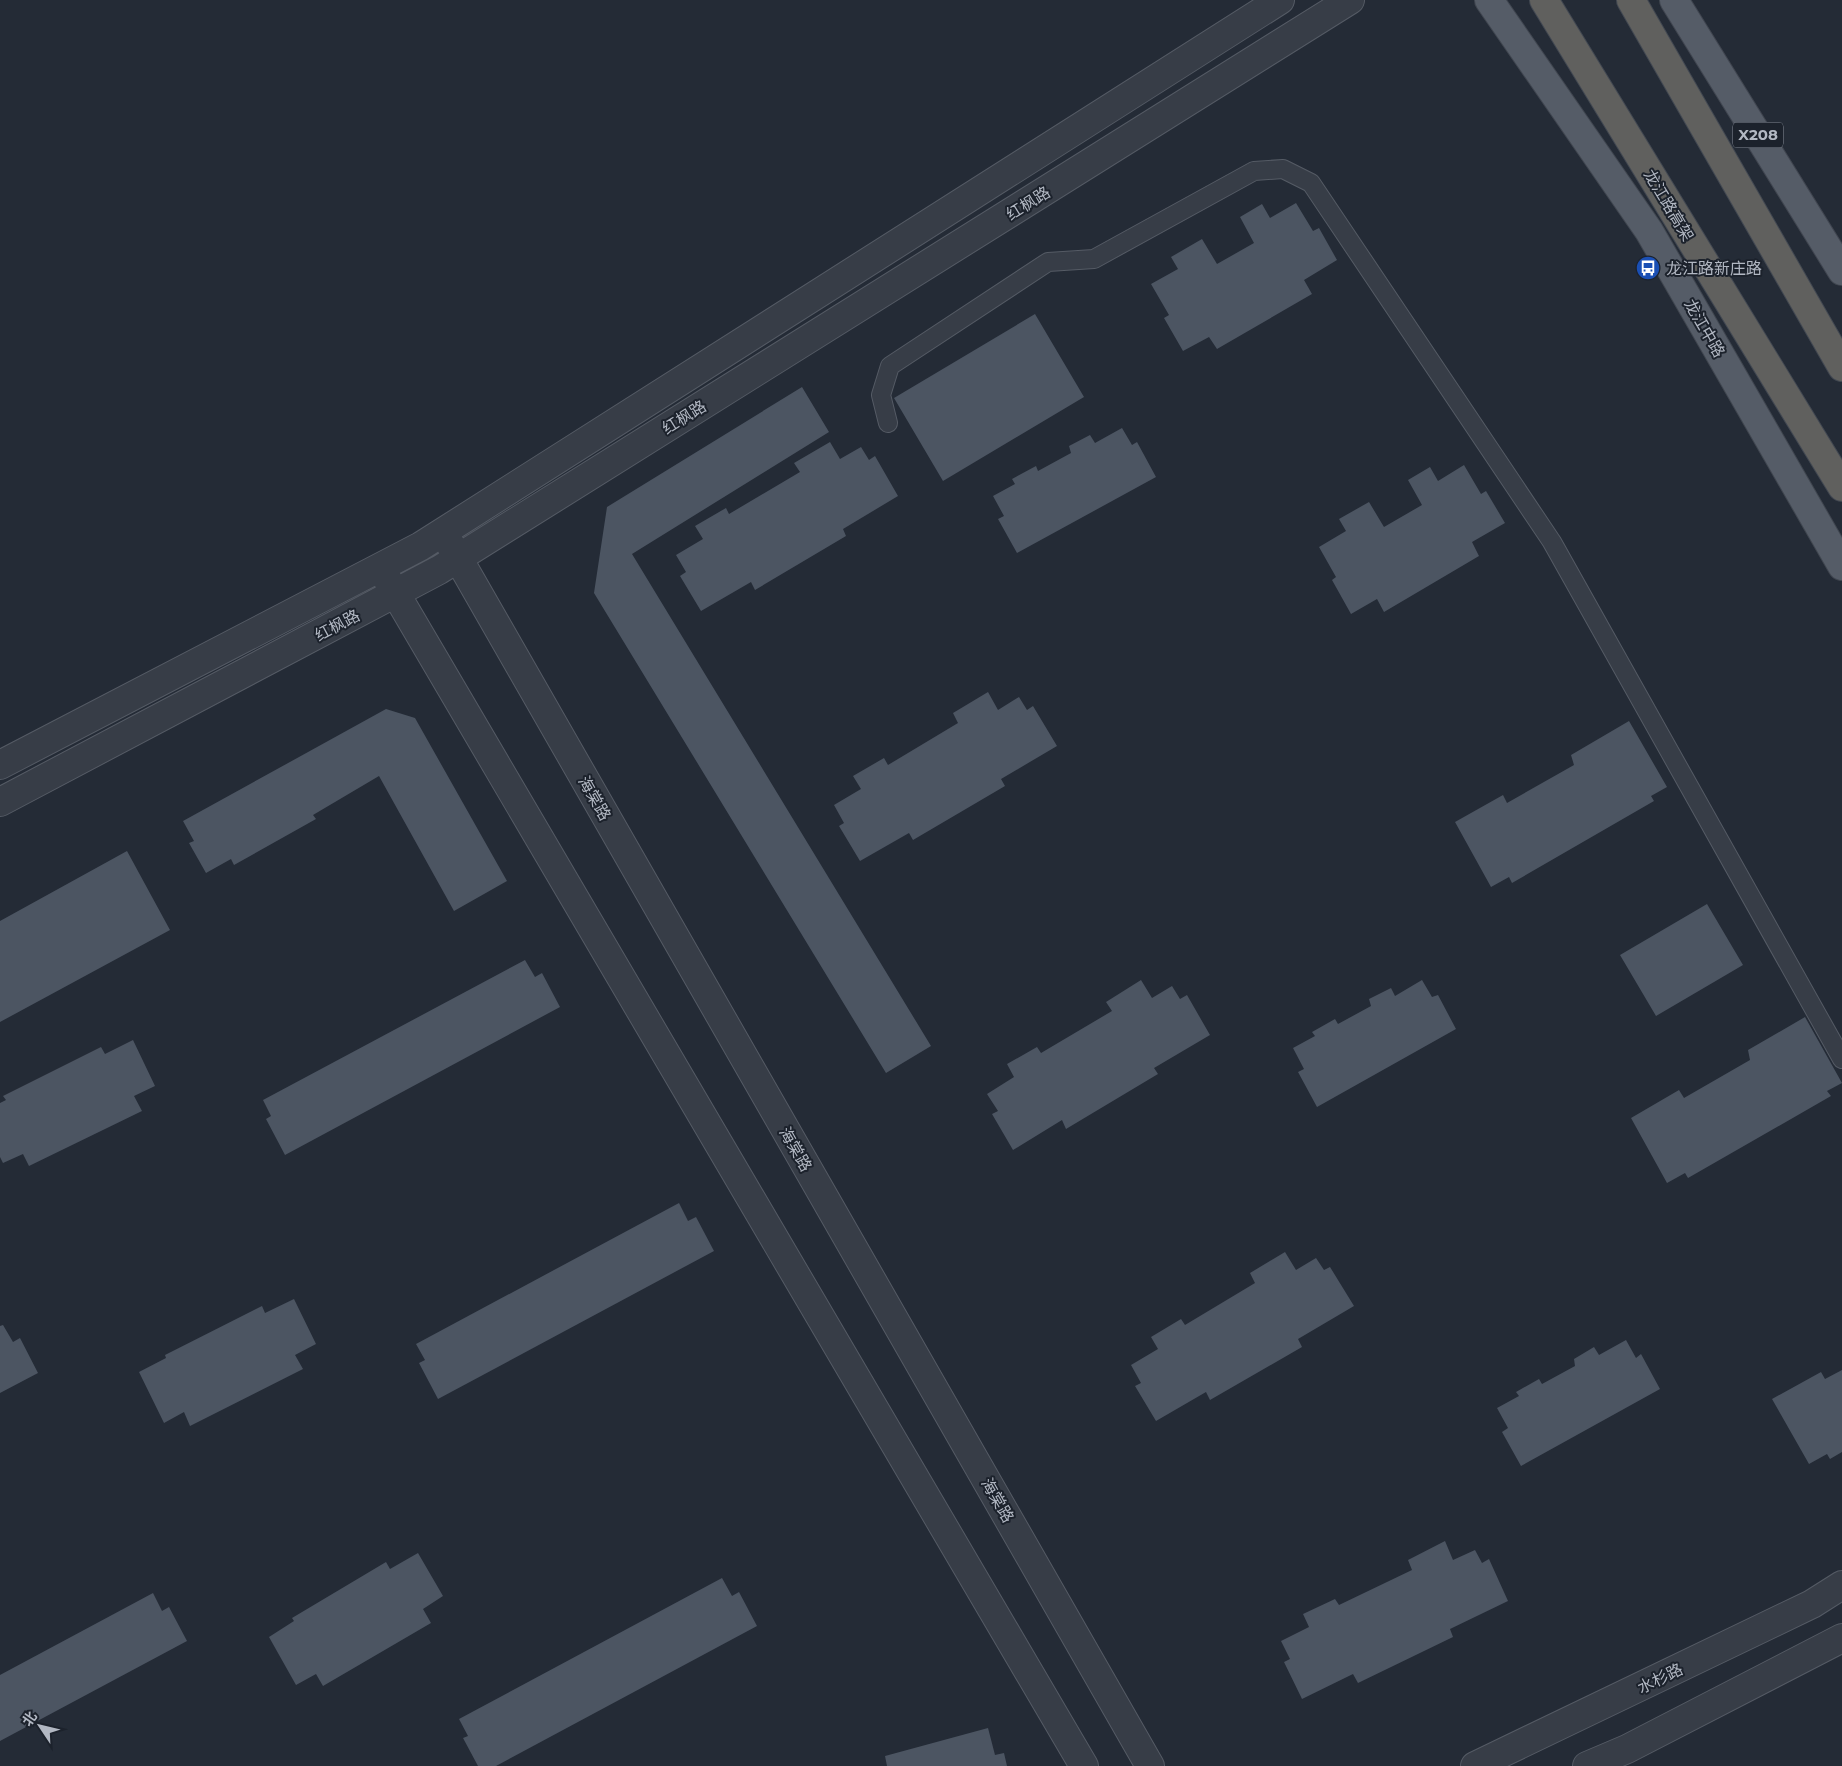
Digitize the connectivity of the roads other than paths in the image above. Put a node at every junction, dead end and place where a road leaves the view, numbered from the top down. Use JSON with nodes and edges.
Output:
{"nodes":[{"id":1,"x":1280,"y":0,"type":"edge"},
{"id":2,"x":1350,"y":0,"type":"edge"},
{"id":3,"x":1488,"y":0,"type":"edge"},
{"id":4,"x":1544,"y":0,"type":"edge"},
{"id":5,"x":1631,"y":0,"type":"edge"},
{"id":6,"x":1674,"y":0,"type":"edge"},
{"id":7,"x":1842,"y":271,"type":"edge"},
{"id":8,"x":1842,"y":366,"type":"edge"},
{"id":9,"x":888,"y":423,"type":"dead end"},
{"id":10,"x":1842,"y":487,"type":"edge"},
{"id":11,"x":443,"y":532,"type":"junction"},
{"id":12,"x":458,"y":559,"type":"junction"},
{"id":13,"x":1842,"y":566,"type":"edge"},
{"id":14,"x":380,"y":567,"type":"junction"},
{"id":15,"x":396,"y":593,"type":"junction"},
{"id":16,"x":0,"y":765,"type":"edge"},
{"id":17,"x":0,"y":802,"type":"edge"},
{"id":18,"x":1842,"y":1059,"type":"edge"},
{"id":19,"x":1842,"y":1585,"type":"edge"},
{"id":20,"x":1842,"y":1638,"type":"edge"},
{"id":21,"x":1084,"y":1766,"type":"edge"},
{"id":22,"x":1150,"y":1766,"type":"edge"},
{"id":23,"x":1475,"y":1766,"type":"edge"},
{"id":24,"x":1588,"y":1766,"type":"edge"}],
"edges":[{"from":1,"to":11,"type":"street","name":"红枫路"},
{"from":2,"to":12,"type":"street","name":"红枫路"},
{"from":3,"to":13,"type":"main road","name":"龙江中路"},
{"from":4,"to":10,"type":"highway","name":"龙江路高架"},
{"from":5,"to":8,"type":"highway"},
{"from":6,"to":7,"type":"main road","number":"X208"},
{"from":9,"to":18,"type":"lane"},
{"from":11,"to":12,"type":"street","name":"海棠路"},
{"from":11,"to":14,"type":"street","name":"红枫路"},
{"from":12,"to":15,"type":"street","name":"红枫路"},
{"from":12,"to":22,"type":"street","name":"海棠路"},
{"from":14,"to":15,"type":"street"},
{"from":14,"to":16,"type":"street","name":"红枫路"},
{"from":15,"to":17,"type":"street","name":"红枫路"},
{"from":15,"to":21,"type":"street"},
{"from":19,"to":23,"type":"street","name":"水杉路"},
{"from":20,"to":24,"type":"street"}]}
